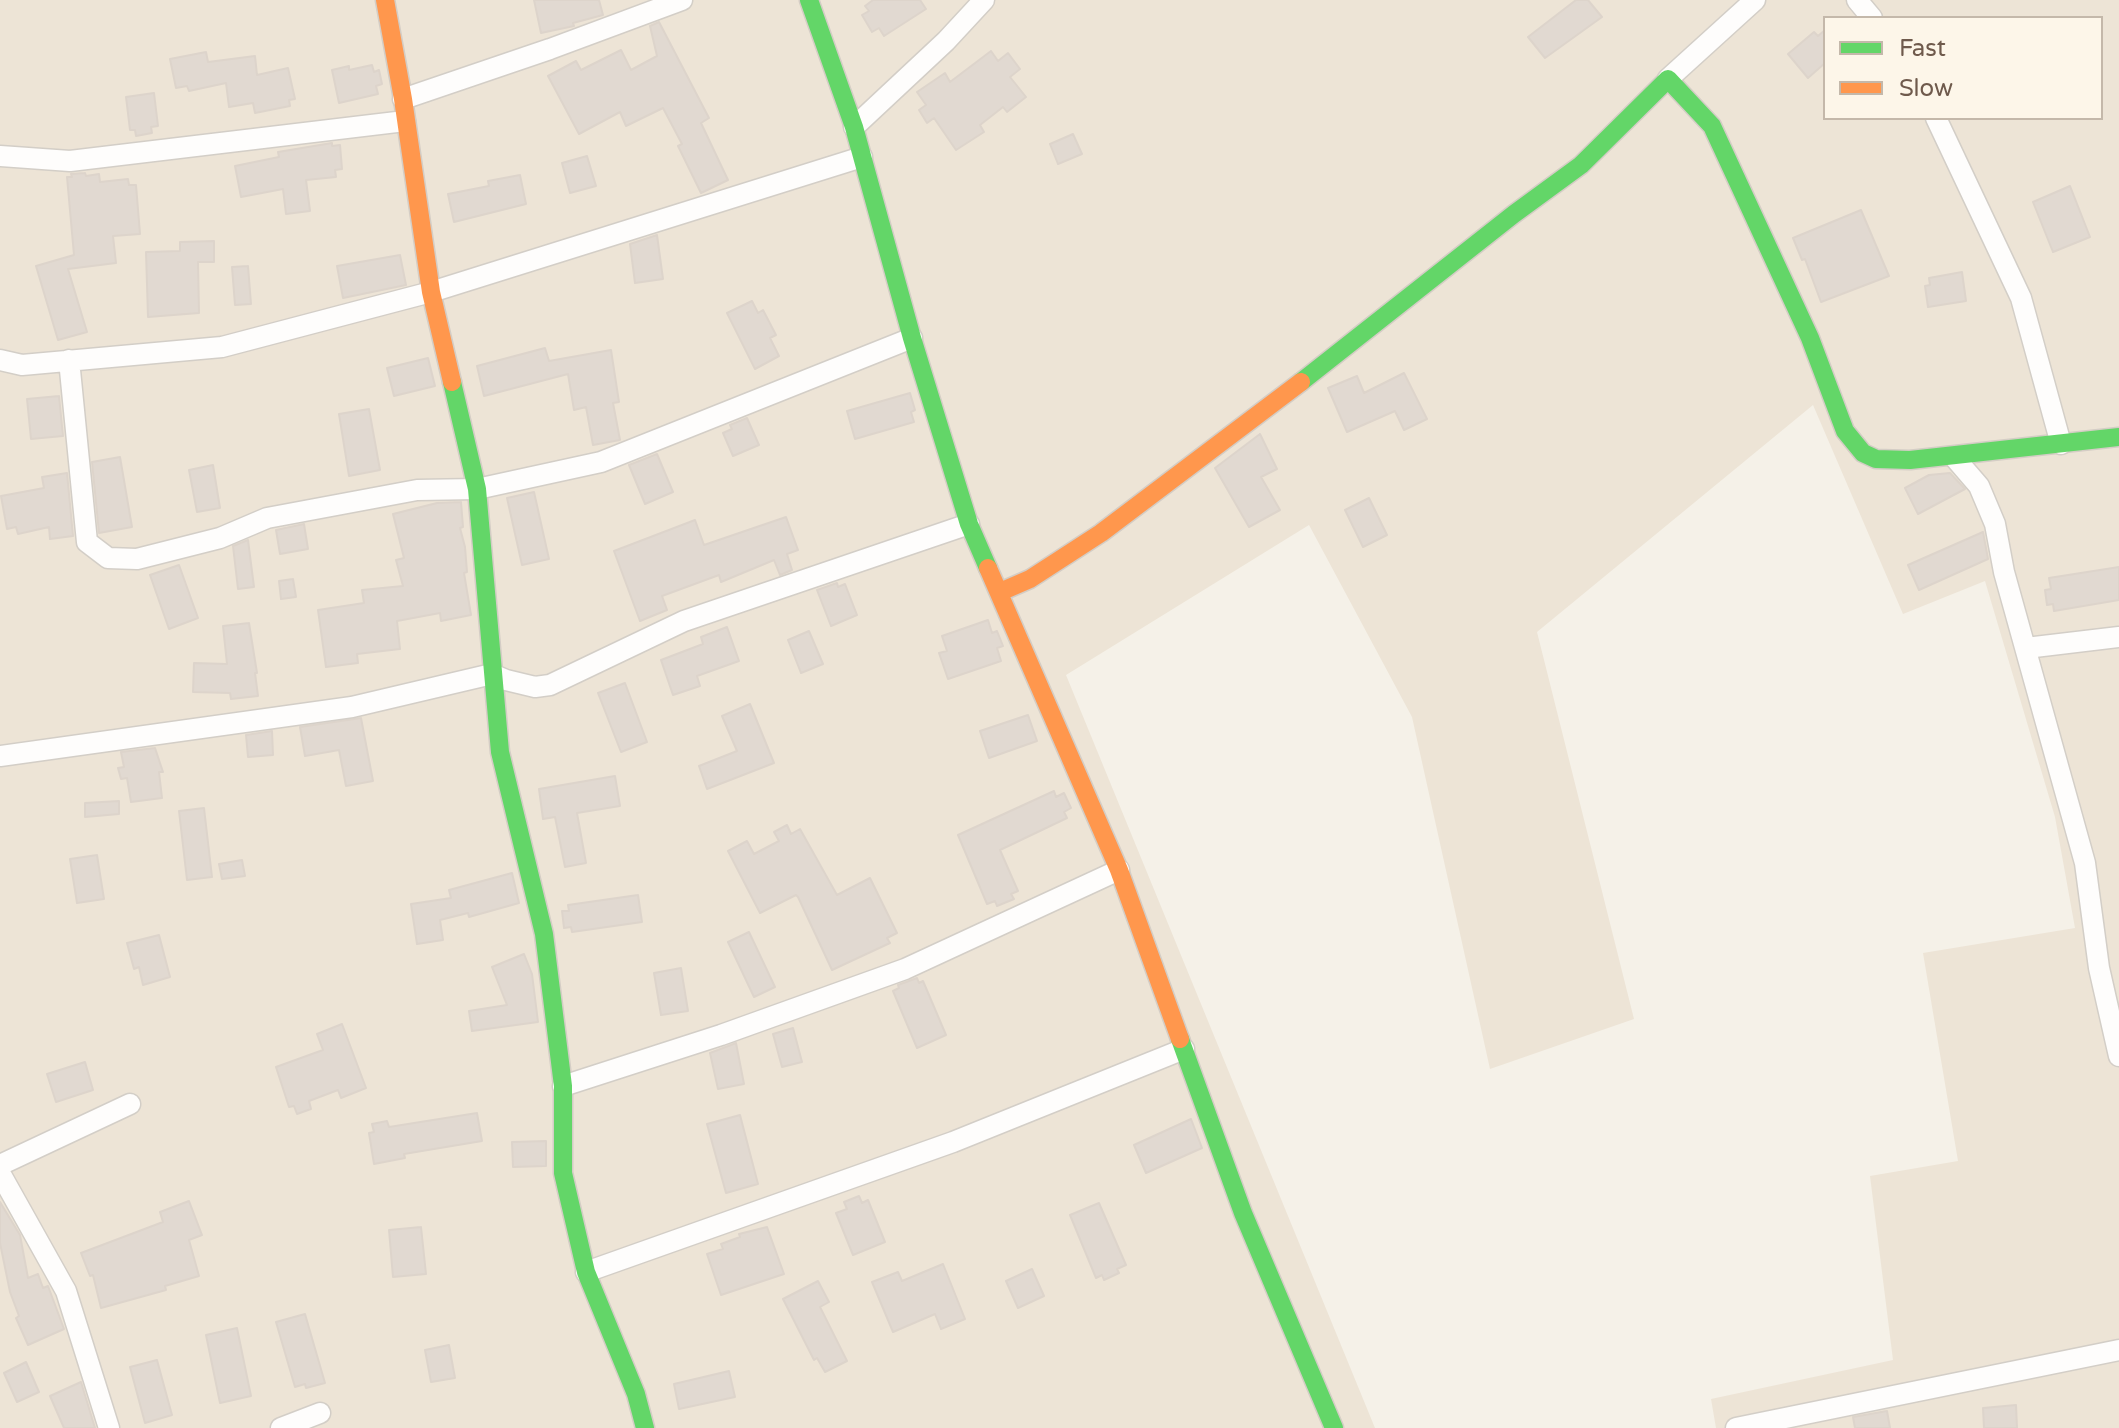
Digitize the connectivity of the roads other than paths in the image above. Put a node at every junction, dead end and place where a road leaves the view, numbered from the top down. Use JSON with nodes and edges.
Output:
{"nodes":[{"id":1,"x":385,"y":0,"type":"edge"},
{"id":2,"x":682,"y":0,"type":"edge"},
{"id":3,"x":809,"y":0,"type":"edge"},
{"id":4,"x":984,"y":0,"type":"edge"},
{"id":5,"x":1755,"y":0,"type":"edge"},
{"id":6,"x":1857,"y":0,"type":"edge"},
{"id":7,"x":1870,"y":16,"type":"edge"},
{"id":8,"x":1668,"y":79,"type":"junction"},
{"id":9,"x":403,"y":99,"type":"junction"},
{"id":10,"x":1937,"y":120,"type":"edge"},
{"id":11,"x":405,"y":121,"type":"junction"},
{"id":12,"x":854,"y":127,"type":"junction"},
{"id":13,"x":0,"y":156,"type":"edge"},
{"id":14,"x":862,"y":157,"type":"junction"},
{"id":15,"x":431,"y":292,"type":"junction"},
{"id":16,"x":912,"y":338,"type":"junction"},
{"id":17,"x":0,"y":360,"type":"edge"},
{"id":18,"x":69,"y":360,"type":"junction"},
{"id":19,"x":2119,"y":437,"type":"edge"},
{"id":20,"x":2061,"y":444,"type":"junction"},
{"id":21,"x":1954,"y":457,"type":"junction"},
{"id":22,"x":477,"y":489,"type":"junction"},
{"id":23,"x":969,"y":524,"type":"junction"},
{"id":24,"x":1000,"y":592,"type":"junction"},
{"id":25,"x":2119,"y":637,"type":"edge"},
{"id":26,"x":2026,"y":648,"type":"junction"},
{"id":27,"x":492,"y":674,"type":"junction"},
{"id":28,"x":0,"y":756,"type":"edge"},
{"id":29,"x":1119,"y":870,"type":"junction"},
{"id":30,"x":1184,"y":1049,"type":"junction"},
{"id":31,"x":2119,"y":1056,"type":"edge"},
{"id":32,"x":563,"y":1086,"type":"junction"},
{"id":33,"x":130,"y":1104,"type":"dead end"},
{"id":34,"x":0,"y":1165,"type":"edge"},
{"id":35,"x":0,"y":1173,"type":"edge"},
{"id":36,"x":586,"y":1272,"type":"junction"},
{"id":37,"x":2119,"y":1350,"type":"edge"},
{"id":38,"x":320,"y":1413,"type":"dead end"},
{"id":39,"x":109,"y":1428,"type":"edge"},
{"id":40,"x":281,"y":1428,"type":"edge"},
{"id":41,"x":645,"y":1428,"type":"edge"},
{"id":42,"x":1334,"y":1428,"type":"edge"},
{"id":43,"x":1736,"y":1428,"type":"edge"}],
"edges":[{"from":1,"to":9,"type":"street"},
{"from":2,"to":9,"type":"street"},
{"from":3,"to":12,"type":"street"},
{"from":4,"to":12,"type":"street"},
{"from":5,"to":8,"type":"street"},
{"from":6,"to":7,"type":"street"},
{"from":8,"to":21,"type":"street"},
{"from":8,"to":24,"type":"street"},
{"from":9,"to":11,"type":"street"},
{"from":10,"to":20,"type":"street"},
{"from":11,"to":13,"type":"street"},
{"from":11,"to":15,"type":"street"},
{"from":12,"to":14,"type":"street"},
{"from":14,"to":15,"type":"street"},
{"from":14,"to":16,"type":"street"},
{"from":15,"to":18,"type":"street"},
{"from":15,"to":22,"type":"street"},
{"from":16,"to":22,"type":"street"},
{"from":16,"to":23,"type":"street"},
{"from":17,"to":18,"type":"street"},
{"from":18,"to":22,"type":"street"},
{"from":19,"to":20,"type":"street"},
{"from":20,"to":21,"type":"street"},
{"from":21,"to":26,"type":"street"},
{"from":22,"to":27,"type":"street"},
{"from":23,"to":24,"type":"street"},
{"from":23,"to":27,"type":"street"},
{"from":24,"to":29,"type":"street"},
{"from":25,"to":26,"type":"street"},
{"from":26,"to":31,"type":"street"},
{"from":27,"to":28,"type":"street"},
{"from":27,"to":32,"type":"street"},
{"from":29,"to":30,"type":"street"},
{"from":29,"to":32,"type":"street"},
{"from":30,"to":36,"type":"street"},
{"from":30,"to":42,"type":"street"},
{"from":32,"to":36,"type":"street"},
{"from":33,"to":34,"type":"street"},
{"from":35,"to":39,"type":"street"},
{"from":36,"to":41,"type":"street"},
{"from":37,"to":43,"type":"street"},
{"from":38,"to":40,"type":"street"}]}
